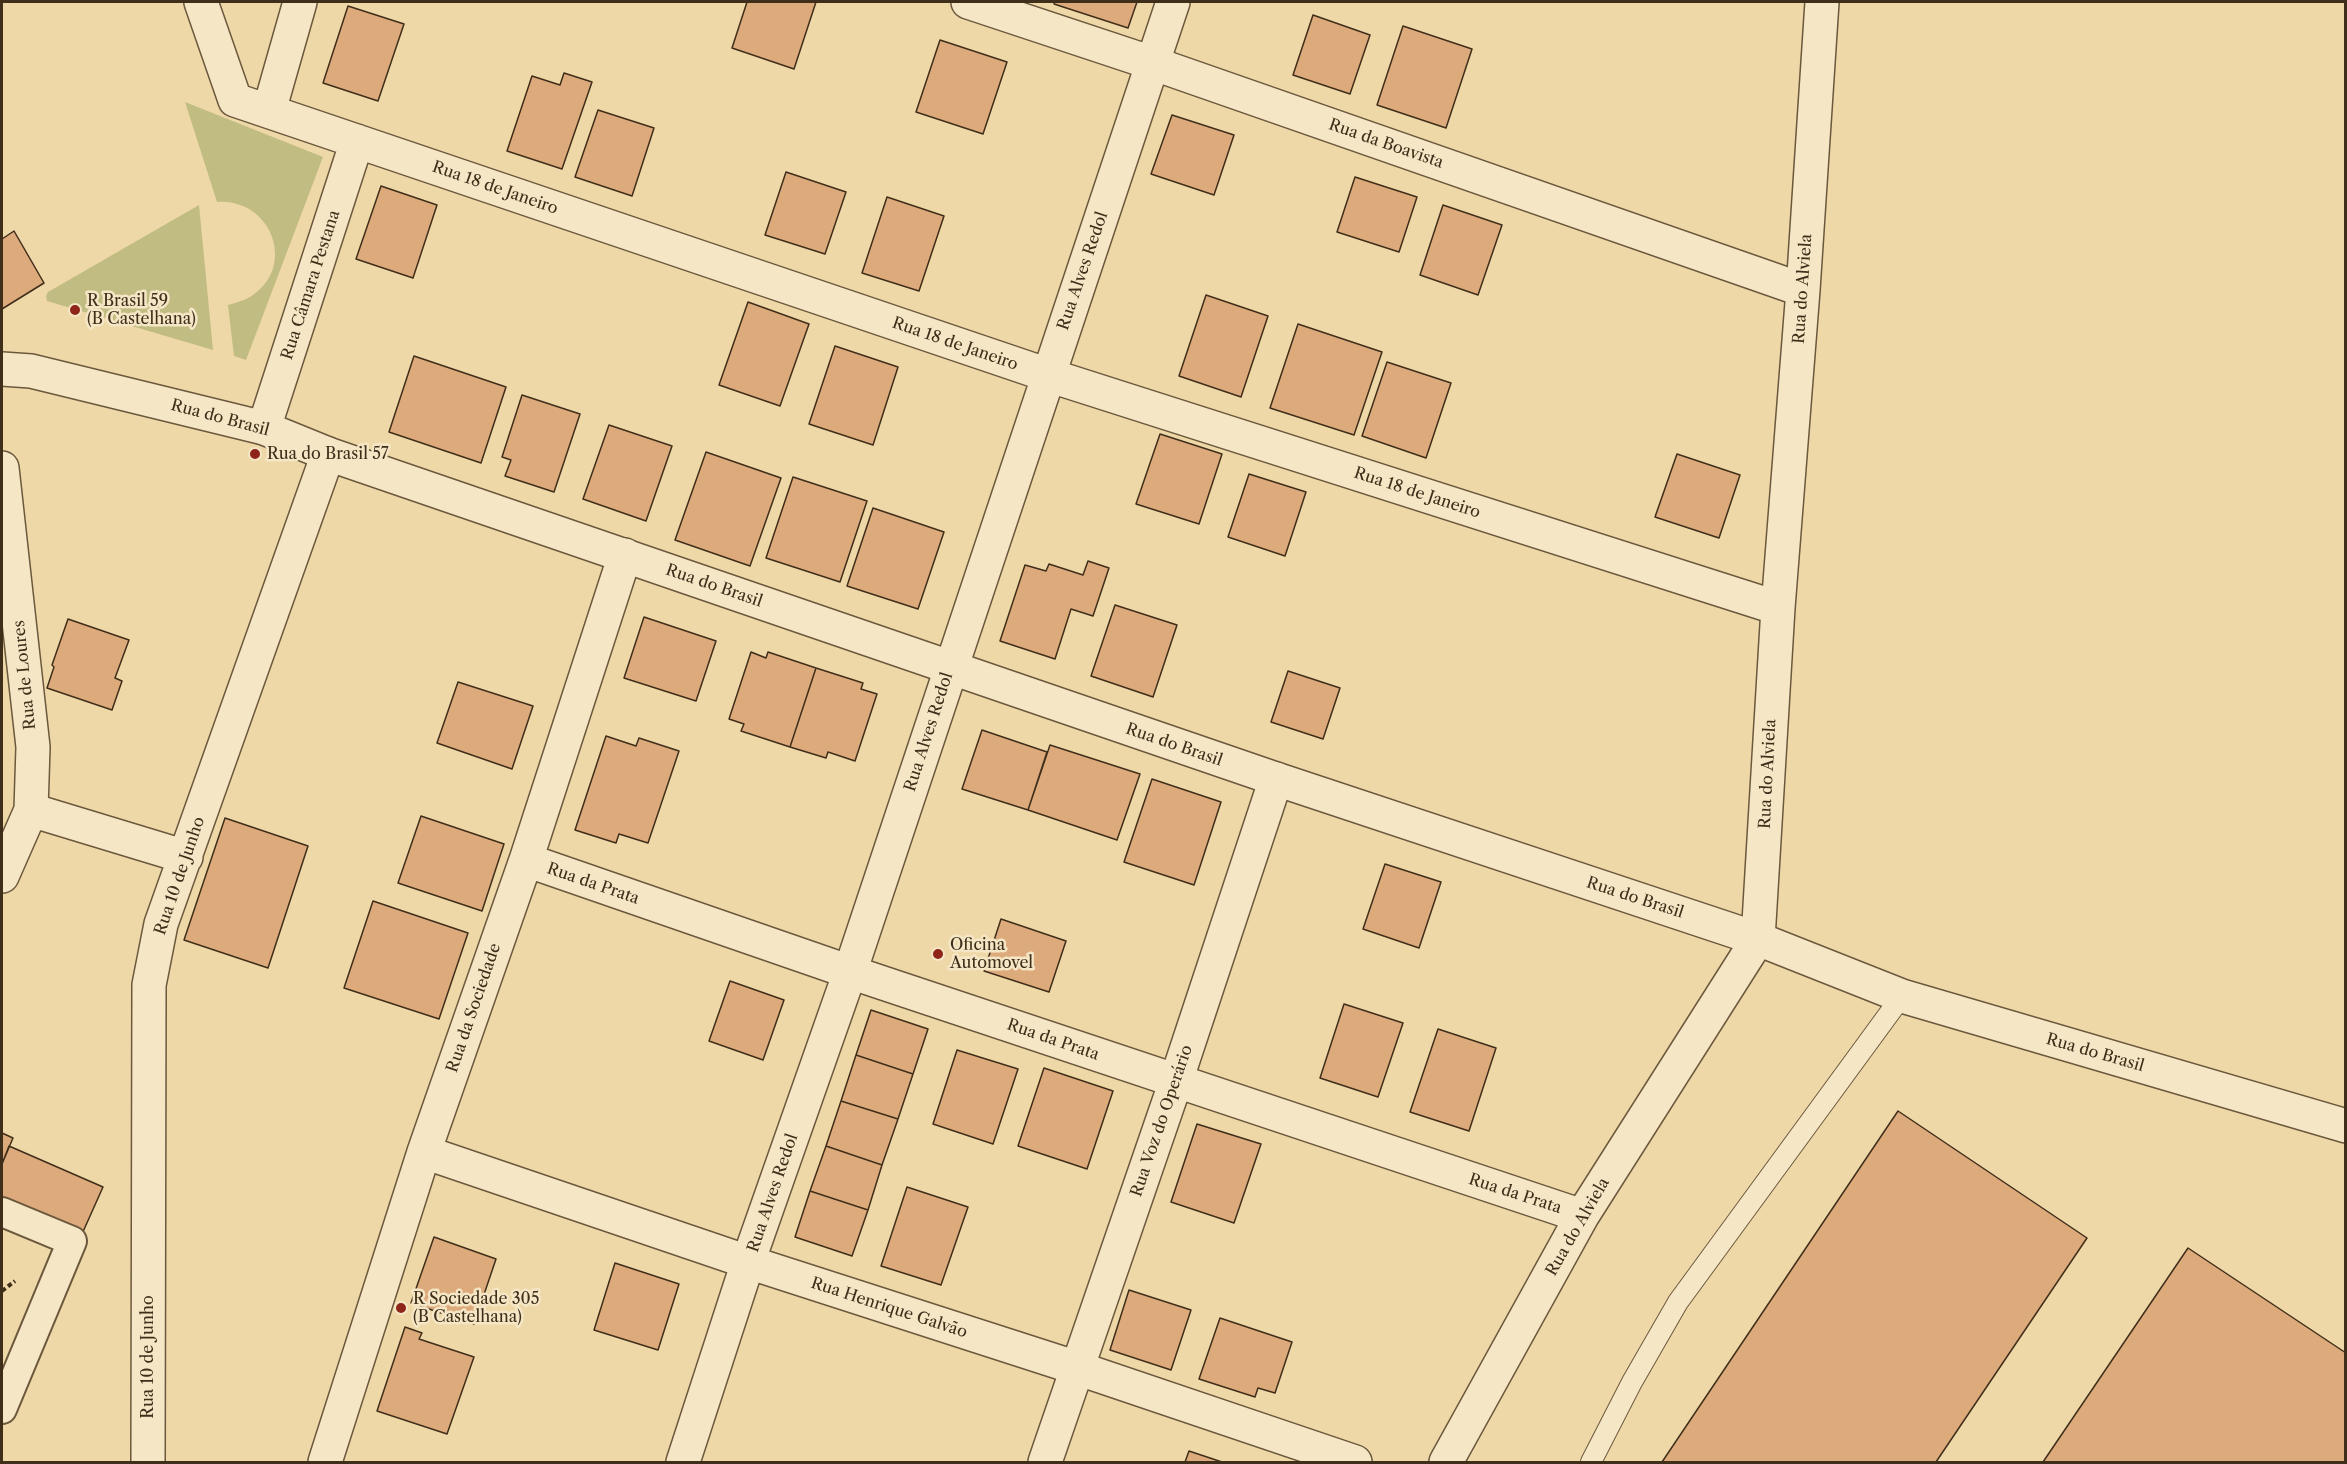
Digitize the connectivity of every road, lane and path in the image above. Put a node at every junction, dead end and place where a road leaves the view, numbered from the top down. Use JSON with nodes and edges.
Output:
{"nodes":[{"id":1,"x":201,"y":2,"type":"edge"},
{"id":2,"x":300,"y":2,"type":"edge"},
{"id":3,"x":968,"y":2,"type":"edge"},
{"id":4,"x":1173,"y":2,"type":"edge"},
{"id":5,"x":1822,"y":2,"type":"edge"},
{"id":6,"x":1152,"y":63,"type":"junction"},
{"id":7,"x":268,"y":111,"type":"junction"},
{"id":8,"x":357,"y":141,"type":"junction"},
{"id":9,"x":1803,"y":290,"type":"junction"},
{"id":10,"x":2,"y":369,"type":"edge"},
{"id":11,"x":1048,"y":375,"type":"junction"},
{"id":12,"x":264,"y":428,"type":"junction"},
{"id":13,"x":328,"y":454,"type":"junction"},
{"id":14,"x":2,"y":468,"type":"edge"},
{"id":15,"x":625,"y":555,"type":"junction"},
{"id":16,"x":1778,"y":608,"type":"junction"},
{"id":17,"x":950,"y":668,"type":"junction"},
{"id":18,"x":1276,"y":780,"type":"junction"},
{"id":19,"x":31,"y":810,"type":"junction"},
{"id":20,"x":186,"y":857,"type":"junction"},
{"id":21,"x":526,"y":860,"type":"junction"},
{"id":22,"x":2,"y":876,"type":"edge"},
{"id":23,"x":1758,"y":939,"type":"junction"},
{"id":24,"x":850,"y":972,"type":"junction"},
{"id":25,"x":1902,"y":996,"type":"junction"},
{"id":26,"x":1176,"y":1081,"type":"junction"},
{"id":27,"x":2346,"y":1126,"type":"edge"},
{"id":28,"x":424,"y":1152,"type":"junction"},
{"id":29,"x":2,"y":1212,"type":"edge"},
{"id":30,"x":1582,"y":1216,"type":"junction"},
{"id":31,"x":748,"y":1263,"type":"junction"},
{"id":32,"x":1077,"y":1368,"type":"junction"},
{"id":33,"x":2,"y":1409,"type":"edge"},
{"id":34,"x":148,"y":1462,"type":"edge"},
{"id":35,"x":325,"y":1462,"type":"edge"},
{"id":36,"x":683,"y":1462,"type":"edge"},
{"id":37,"x":1045,"y":1462,"type":"edge"},
{"id":38,"x":1355,"y":1462,"type":"edge"},
{"id":39,"x":1446,"y":1462,"type":"edge"},
{"id":40,"x":1591,"y":1462,"type":"edge"}],
"edges":[{"from":1,"to":7,"type":"street","name":"Rua 18 de Janeiro"},
{"from":2,"to":7,"type":"street"},
{"from":3,"to":6,"type":"street","name":"Rua da Boavista"},
{"from":4,"to":6,"type":"street","name":"Rua Alves Redol"},
{"from":5,"to":9,"type":"street","name":"Rua do Alviela"},
{"from":6,"to":9,"type":"street","name":"Rua da Boavista"},
{"from":6,"to":11,"type":"street","name":"Rua Alves Redol"},
{"from":7,"to":8,"type":"street","name":"Rua 18 de Janeiro"},
{"from":8,"to":11,"type":"street","name":"Rua 18 de Janeiro"},
{"from":8,"to":12,"type":"street","name":"Rua Câmara Pestana"},
{"from":9,"to":16,"type":"street","name":"Rua do Alviela"},
{"from":10,"to":12,"type":"street","name":"Rua do Brasil"},
{"from":11,"to":16,"type":"street","name":"Rua 18 de Janeiro"},
{"from":11,"to":17,"type":"street","name":"Rua Alves Redol"},
{"from":12,"to":13,"type":"street","name":"Rua do Brasil"},
{"from":13,"to":15,"type":"street","name":"Rua do Brasil"},
{"from":13,"to":20,"type":"street","name":"Rua 10 de Junho"},
{"from":14,"to":19,"type":"street","name":"Rua de Loures"},
{"from":15,"to":17,"type":"street","name":"Rua do Brasil"},
{"from":15,"to":21,"type":"street","name":"Rua da Sociedade"},
{"from":16,"to":23,"type":"street","name":"Rua do Alviela"},
{"from":17,"to":18,"type":"street","name":"Rua do Brasil"},
{"from":17,"to":24,"type":"street","name":"Rua Alves Redol"},
{"from":18,"to":23,"type":"street","name":"Rua do Brasil"},
{"from":18,"to":26,"type":"street","name":"Rua Voz do Operário"},
{"from":19,"to":20,"type":"street"},
{"from":19,"to":22,"type":"street","name":"Rua de Loures"},
{"from":20,"to":34,"type":"street","name":"Rua 10 de Junho"},
{"from":21,"to":24,"type":"street","name":"Rua da Prata"},
{"from":21,"to":28,"type":"street","name":"Rua da Sociedade"},
{"from":23,"to":25,"type":"street","name":"Rua do Brasil"},
{"from":23,"to":30,"type":"street","name":"Rua do Alviela"},
{"from":24,"to":26,"type":"street","name":"Rua da Prata"},
{"from":24,"to":31,"type":"street","name":"Rua Alves Redol"},
{"from":25,"to":27,"type":"street","name":"Rua do Brasil"},
{"from":25,"to":40,"type":"lane"},
{"from":26,"to":30,"type":"street","name":"Rua da Prata"},
{"from":26,"to":32,"type":"street","name":"Rua Voz do Operário"},
{"from":28,"to":31,"type":"street","name":"Rua Henrique Galvão"},
{"from":28,"to":35,"type":"street","name":"Rua da Sociedade"},
{"from":29,"to":33,"type":"street"},
{"from":30,"to":39,"type":"street","name":"Rua do Alviela"},
{"from":31,"to":32,"type":"street","name":"Rua Henrique Galvão"},
{"from":31,"to":36,"type":"street","name":"Rua Alves Redol"},
{"from":32,"to":37,"type":"street","name":"Rua Voz do Operário"},
{"from":32,"to":38,"type":"street","name":"Rua Henrique Galvão"}]}
